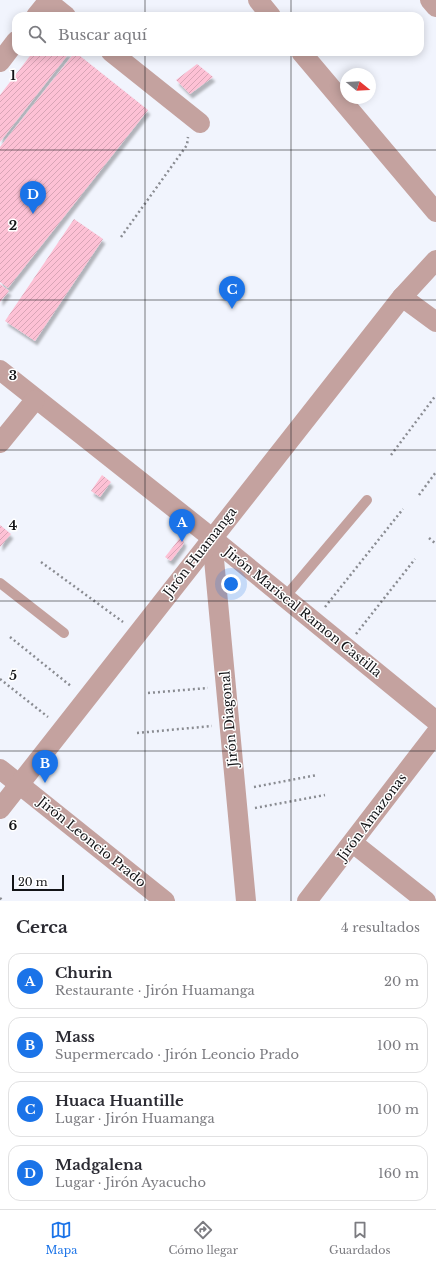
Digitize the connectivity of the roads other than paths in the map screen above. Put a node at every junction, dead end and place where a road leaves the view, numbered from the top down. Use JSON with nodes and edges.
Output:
{"nodes":[{"id":1,"x":258,"y":0,"type":"edge"},
{"id":2,"x":430,"y":0,"type":"edge"},
{"id":3,"x":45,"y":4,"type":"edge"},
{"id":4,"x":436,"y":7,"type":"edge"},
{"id":5,"x":59,"y":12,"type":"edge"},
{"id":6,"x":268,"y":12,"type":"edge"},
{"id":7,"x":12,"y":46,"type":"edge"},
{"id":8,"x":116,"y":56,"type":"edge"},
{"id":9,"x":304,"y":56,"type":"edge"},
{"id":10,"x":0,"y":62,"type":"edge"},
{"id":11,"x":194,"y":119,"type":"road end"},
{"id":12,"x":436,"y":212,"type":"edge"},
{"id":13,"x":436,"y":260,"type":"edge"},
{"id":14,"x":402,"y":297,"type":"junction"},
{"id":15,"x":436,"y":322,"type":"edge"},
{"id":16,"x":0,"y":370,"type":"edge"},
{"id":17,"x":35,"y":400,"type":"junction"},
{"id":18,"x":0,"y":443,"type":"edge"},
{"id":19,"x":367,"y":500,"type":"dead end"},
{"id":20,"x":212,"y":538,"type":"junction"},
{"id":21,"x":0,"y":583,"type":"edge"},
{"id":22,"x":285,"y":597,"type":"junction"},
{"id":23,"x":64,"y":633,"type":"dead end"},
{"id":24,"x":436,"y":721,"type":"edge"},
{"id":25,"x":436,"y":733,"type":"edge"},
{"id":26,"x":0,"y":769,"type":"edge"},
{"id":27,"x":19,"y":784,"type":"junction"},
{"id":28,"x":0,"y":809,"type":"edge"},
{"id":29,"x":352,"y":843,"type":"junction"},
{"id":30,"x":165,"y":901,"type":"edge"},
{"id":31,"x":246,"y":901,"type":"edge"},
{"id":32,"x":307,"y":901,"type":"edge"},
{"id":33,"x":426,"y":901,"type":"edge"}],
"edges":[{"from":1,"to":6,"type":"street"},
{"from":2,"to":4,"type":"street"},
{"from":3,"to":5,"type":"street"},
{"from":7,"to":10,"type":"street"},
{"from":8,"to":11,"type":"street"},
{"from":9,"to":12,"type":"street"},
{"from":13,"to":14,"type":"street","name":"Jirón Huamanga"},
{"from":14,"to":15,"type":"street"},
{"from":14,"to":20,"type":"street","name":"Jirón Huamanga"},
{"from":16,"to":17,"type":"street","name":"Jirón Mariscal Ramon Castilla"},
{"from":17,"to":18,"type":"street"},
{"from":17,"to":20,"type":"street","name":"Jirón Mariscal Ramon Castilla"},
{"from":19,"to":22,"type":"lane"},
{"from":20,"to":22,"type":"street","name":"Jirón Mariscal Ramon Castilla"},
{"from":20,"to":27,"type":"street","name":"Jirón Huamanga"},
{"from":20,"to":31,"type":"street","name":"Jirón Diagonal"},
{"from":21,"to":23,"type":"lane"},
{"from":22,"to":24,"type":"street","name":"Jirón Mariscal Ramon Castilla"},
{"from":25,"to":29,"type":"street","name":"Jirón Amazonas"},
{"from":26,"to":27,"type":"street","name":"Jirón Leoncio Prado"},
{"from":27,"to":28,"type":"street","name":"Jirón Huamanga"},
{"from":27,"to":30,"type":"street","name":"Jirón Leoncio Prado"},
{"from":29,"to":32,"type":"street","name":"Jirón Amazonas"},
{"from":29,"to":33,"type":"street"}]}
